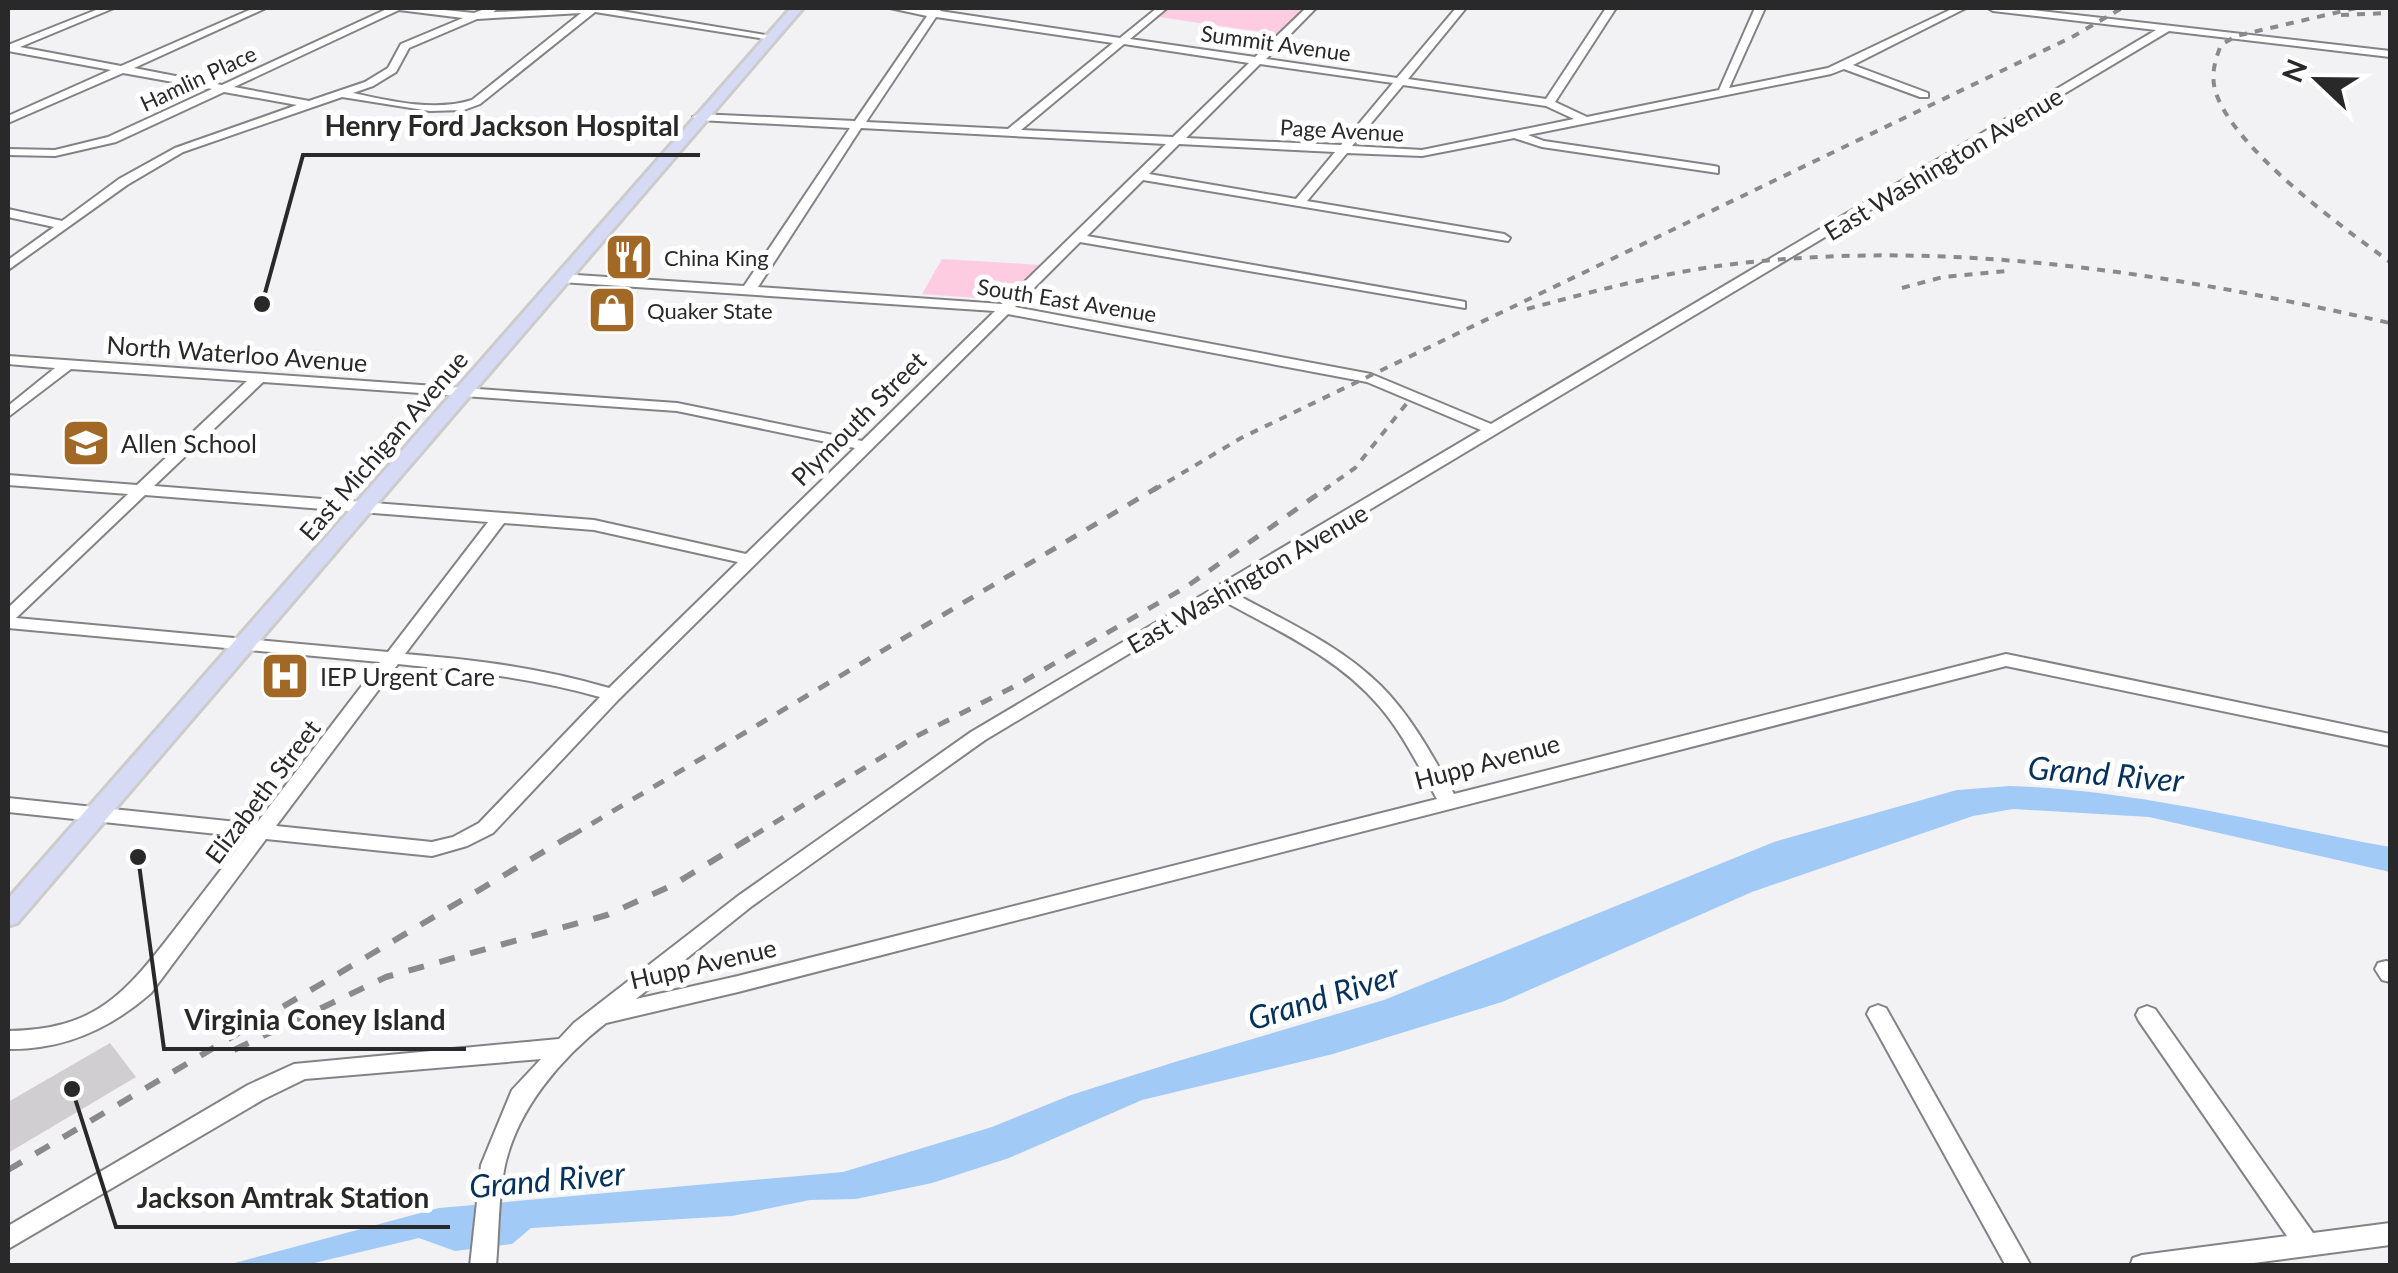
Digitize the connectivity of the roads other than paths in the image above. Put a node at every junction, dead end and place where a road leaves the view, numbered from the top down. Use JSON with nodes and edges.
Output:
{"nodes":[{"id":1,"x":109,"y":8,"type":"edge"},
{"id":2,"x":261,"y":8,"type":"edge"},
{"id":3,"x":399,"y":8,"type":"edge"},
{"id":4,"x":494,"y":8,"type":"edge"},
{"id":5,"x":797,"y":8,"type":"edge"},
{"id":6,"x":895,"y":8,"type":"edge"},
{"id":7,"x":1011,"y":8,"type":"edge"},
{"id":8,"x":1162,"y":8,"type":"edge"},
{"id":9,"x":1311,"y":8,"type":"edge"},
{"id":10,"x":1460,"y":8,"type":"edge"},
{"id":11,"x":1611,"y":8,"type":"edge"},
{"id":12,"x":1760,"y":8,"type":"edge"},
{"id":13,"x":1961,"y":8,"type":"edge"},
{"id":14,"x":1993,"y":8,"type":"edge"},
{"id":15,"x":2076,"y":8,"type":"edge"},
{"id":16,"x":594,"y":9,"type":"edge"},
{"id":17,"x":935,"y":10,"type":"edge"},
{"id":18,"x":477,"y":16,"type":"junction"},
{"id":19,"x":2084,"y":18,"type":"junction"},
{"id":20,"x":992,"y":22,"type":"junction"},
{"id":21,"x":2167,"y":28,"type":"junction"},
{"id":22,"x":772,"y":37,"type":"junction"},
{"id":23,"x":1121,"y":41,"type":"junction"},
{"id":24,"x":8,"y":48,"type":"edge"},
{"id":25,"x":2390,"y":54,"type":"edge"},
{"id":26,"x":1257,"y":61,"type":"junction"},
{"id":27,"x":1847,"y":66,"type":"junction"},
{"id":28,"x":120,"y":68,"type":"junction"},
{"id":29,"x":1398,"y":82,"type":"junction"},
{"id":30,"x":225,"y":88,"type":"junction"},
{"id":31,"x":1726,"y":92,"type":"junction"},
{"id":32,"x":343,"y":94,"type":"junction"},
{"id":33,"x":1924,"y":96,"type":"dead end"},
{"id":34,"x":1549,"y":103,"type":"junction"},
{"id":35,"x":314,"y":105,"type":"junction"},
{"id":36,"x":700,"y":117,"type":"junction"},
{"id":37,"x":8,"y":120,"type":"edge"},
{"id":38,"x":1587,"y":121,"type":"junction"},
{"id":39,"x":858,"y":125,"type":"junction"},
{"id":40,"x":1010,"y":133,"type":"junction"},
{"id":41,"x":1516,"y":135,"type":"junction"},
{"id":42,"x":1175,"y":142,"type":"junction"},
{"id":43,"x":1342,"y":151,"type":"junction"},
{"id":44,"x":8,"y":152,"type":"edge"},
{"id":45,"x":1714,"y":170,"type":"dead end"},
{"id":46,"x":1139,"y":176,"type":"junction"},
{"id":47,"x":1299,"y":203,"type":"junction"},
{"id":48,"x":8,"y":213,"type":"edge"},
{"id":49,"x":63,"y":225,"type":"junction"},
{"id":50,"x":1078,"y":238,"type":"junction"},
{"id":51,"x":1504,"y":238,"type":"dead end"},
{"id":52,"x":8,"y":266,"type":"edge"},
{"id":53,"x":561,"y":278,"type":"junction"},
{"id":54,"x":750,"y":291,"type":"junction"},
{"id":55,"x":1460,"y":306,"type":"dead end"},
{"id":56,"x":1004,"y":309,"type":"junction"},
{"id":57,"x":8,"y":360,"type":"edge"},
{"id":58,"x":68,"y":364,"type":"junction"},
{"id":59,"x":259,"y":378,"type":"junction"},
{"id":60,"x":463,"y":391,"type":"junction"},
{"id":61,"x":8,"y":413,"type":"edge"},
{"id":62,"x":1493,"y":430,"type":"junction"},
{"id":63,"x":864,"y":446,"type":"junction"},
{"id":64,"x":8,"y":480,"type":"edge"},
{"id":65,"x":140,"y":490,"type":"junction"},
{"id":66,"x":362,"y":507,"type":"junction"},
{"id":67,"x":499,"y":518,"type":"junction"},
{"id":68,"x":750,"y":560,"type":"junction"},
{"id":69,"x":1222,"y":592,"type":"junction"},
{"id":70,"x":8,"y":620,"type":"edge"},
{"id":71,"x":243,"y":644,"type":"junction"},
{"id":72,"x":393,"y":658,"type":"junction"},
{"id":73,"x":613,"y":695,"type":"junction"},
{"id":74,"x":2390,"y":740,"type":"edge"},
{"id":75,"x":1447,"y":800,"type":"junction"},
{"id":76,"x":8,"y":805,"type":"edge"},
{"id":77,"x":98,"y":813,"type":"junction"},
{"id":78,"x":265,"y":829,"type":"junction"},
{"id":79,"x":8,"y":916,"type":"edge"},
{"id":80,"x":1878,"y":1014,"type":"dead end"},
{"id":81,"x":600,"y":1015,"type":"junction"},
{"id":82,"x":2147,"y":1015,"type":"dead end"},
{"id":83,"x":8,"y":1040,"type":"edge"},
{"id":84,"x":562,"y":1048,"type":"junction"},
{"id":85,"x":2390,"y":1234,"type":"edge"},
{"id":86,"x":8,"y":1238,"type":"edge"},
{"id":87,"x":2307,"y":1245,"type":"junction"},
{"id":88,"x":483,"y":1261,"type":"edge"},
{"id":89,"x":2018,"y":1266,"type":"edge"},
{"id":90,"x":2142,"y":1266,"type":"edge"}],
"edges":[{"from":1,"to":24,"type":"street"},
{"from":2,"to":28,"type":"street"},
{"from":3,"to":18,"type":"street"},
{"from":3,"to":30,"type":"street","name":"Hamlin Place"},
{"from":4,"to":18,"type":"street"},
{"from":5,"to":22,"type":"main road","name":"East Michigan Avenue"},
{"from":6,"to":17,"type":"street","name":"Summit Avenue"},
{"from":7,"to":20,"type":"street"},
{"from":8,"to":23,"type":"street"},
{"from":9,"to":26,"type":"street","name":"Plymouth Street"},
{"from":10,"to":29,"type":"street"},
{"from":11,"to":34,"type":"street"},
{"from":12,"to":31,"type":"street"},
{"from":13,"to":27,"type":"street","name":"Page Avenue"},
{"from":14,"to":19,"type":"street"},
{"from":15,"to":19,"type":"street"},
{"from":16,"to":18,"type":"street"},
{"from":16,"to":22,"type":"street"},
{"from":16,"to":32,"type":"street"},
{"from":17,"to":20,"type":"street","name":"Summit Avenue"},
{"from":17,"to":39,"type":"street"},
{"from":18,"to":32,"type":"street"},
{"from":19,"to":21,"type":"street"},
{"from":20,"to":23,"type":"street","name":"Summit Avenue"},
{"from":21,"to":25,"type":"street"},
{"from":21,"to":62,"type":"street","name":"East Washington Avenue"},
{"from":22,"to":36,"type":"main road","name":"East Michigan Avenue"},
{"from":23,"to":26,"type":"street","name":"Summit Avenue"},
{"from":23,"to":40,"type":"street"},
{"from":24,"to":28,"type":"street"},
{"from":26,"to":29,"type":"street","name":"Summit Avenue"},
{"from":26,"to":42,"type":"street","name":"Plymouth Street"},
{"from":27,"to":31,"type":"street","name":"Page Avenue"},
{"from":27,"to":33,"type":"street"},
{"from":28,"to":30,"type":"street"},
{"from":28,"to":37,"type":"street"},
{"from":29,"to":34,"type":"street","name":"Summit Avenue"},
{"from":29,"to":43,"type":"street"},
{"from":30,"to":35,"type":"street"},
{"from":30,"to":44,"type":"street","name":"Hamlin Place"},
{"from":31,"to":38,"type":"street","name":"Page Avenue"},
{"from":32,"to":35,"type":"street"},
{"from":34,"to":38,"type":"street","name":"Summit Avenue"},
{"from":35,"to":49,"type":"street"},
{"from":36,"to":39,"type":"street","name":"Page Avenue"},
{"from":36,"to":53,"type":"main road","name":"East Michigan Avenue"},
{"from":38,"to":41,"type":"street","name":"Page Avenue"},
{"from":39,"to":40,"type":"street","name":"Page Avenue"},
{"from":39,"to":54,"type":"street"},
{"from":40,"to":42,"type":"street","name":"Page Avenue"},
{"from":41,"to":43,"type":"street","name":"Page Avenue"},
{"from":41,"to":45,"type":"street"},
{"from":42,"to":43,"type":"street","name":"Page Avenue"},
{"from":42,"to":46,"type":"street","name":"Plymouth Street"},
{"from":43,"to":47,"type":"street"},
{"from":46,"to":47,"type":"street"},
{"from":46,"to":50,"type":"street","name":"Plymouth Street"},
{"from":47,"to":51,"type":"street"},
{"from":48,"to":49,"type":"street"},
{"from":49,"to":52,"type":"street"},
{"from":50,"to":55,"type":"street"},
{"from":50,"to":56,"type":"street","name":"Plymouth Street"},
{"from":53,"to":54,"type":"street","name":"South East Avenue"},
{"from":53,"to":60,"type":"main road","name":"East Michigan Avenue"},
{"from":54,"to":56,"type":"street","name":"South East Avenue"},
{"from":56,"to":62,"type":"street","name":"South East Avenue"},
{"from":56,"to":63,"type":"street","name":"Plymouth Street"},
{"from":57,"to":58,"type":"street","name":"North Waterloo Avenue"},
{"from":58,"to":59,"type":"street","name":"North Waterloo Avenue"},
{"from":58,"to":61,"type":"street"},
{"from":59,"to":60,"type":"street","name":"North Waterloo Avenue"},
{"from":59,"to":65,"type":"street"},
{"from":60,"to":63,"type":"street","name":"North Waterloo Avenue"},
{"from":60,"to":66,"type":"main road","name":"East Michigan Avenue"},
{"from":62,"to":69,"type":"street","name":"East Washington Avenue"},
{"from":63,"to":68,"type":"street","name":"Plymouth Street"},
{"from":64,"to":65,"type":"street"},
{"from":65,"to":66,"type":"street"},
{"from":65,"to":70,"type":"street"},
{"from":66,"to":67,"type":"street"},
{"from":66,"to":71,"type":"main road","name":"East Michigan Avenue"},
{"from":67,"to":68,"type":"street"},
{"from":67,"to":72,"type":"street","name":"Elizabeth Street"},
{"from":68,"to":73,"type":"street","name":"Plymouth Street"},
{"from":69,"to":75,"type":"street"},
{"from":69,"to":81,"type":"street","name":"East Washington Avenue"},
{"from":70,"to":71,"type":"street"},
{"from":71,"to":72,"type":"street"},
{"from":71,"to":77,"type":"main road","name":"East Michigan Avenue"},
{"from":72,"to":73,"type":"street"},
{"from":72,"to":78,"type":"street","name":"Elizabeth Street"},
{"from":73,"to":78,"type":"street","name":"Plymouth Street"},
{"from":74,"to":75,"type":"street","name":"Hupp Avenue"},
{"from":75,"to":81,"type":"street","name":"Hupp Avenue"},
{"from":76,"to":77,"type":"street"},
{"from":77,"to":78,"type":"street"},
{"from":77,"to":79,"type":"main road","name":"East Michigan Avenue"},
{"from":78,"to":83,"type":"street","name":"Elizabeth Street"},
{"from":80,"to":89,"type":"street"},
{"from":81,"to":84,"type":"street","name":"East Washington Avenue"},
{"from":82,"to":87,"type":"street"},
{"from":84,"to":86,"type":"street"},
{"from":84,"to":88,"type":"street","name":"East Washington Avenue"},
{"from":85,"to":87,"type":"street"},
{"from":87,"to":90,"type":"street"}]}
